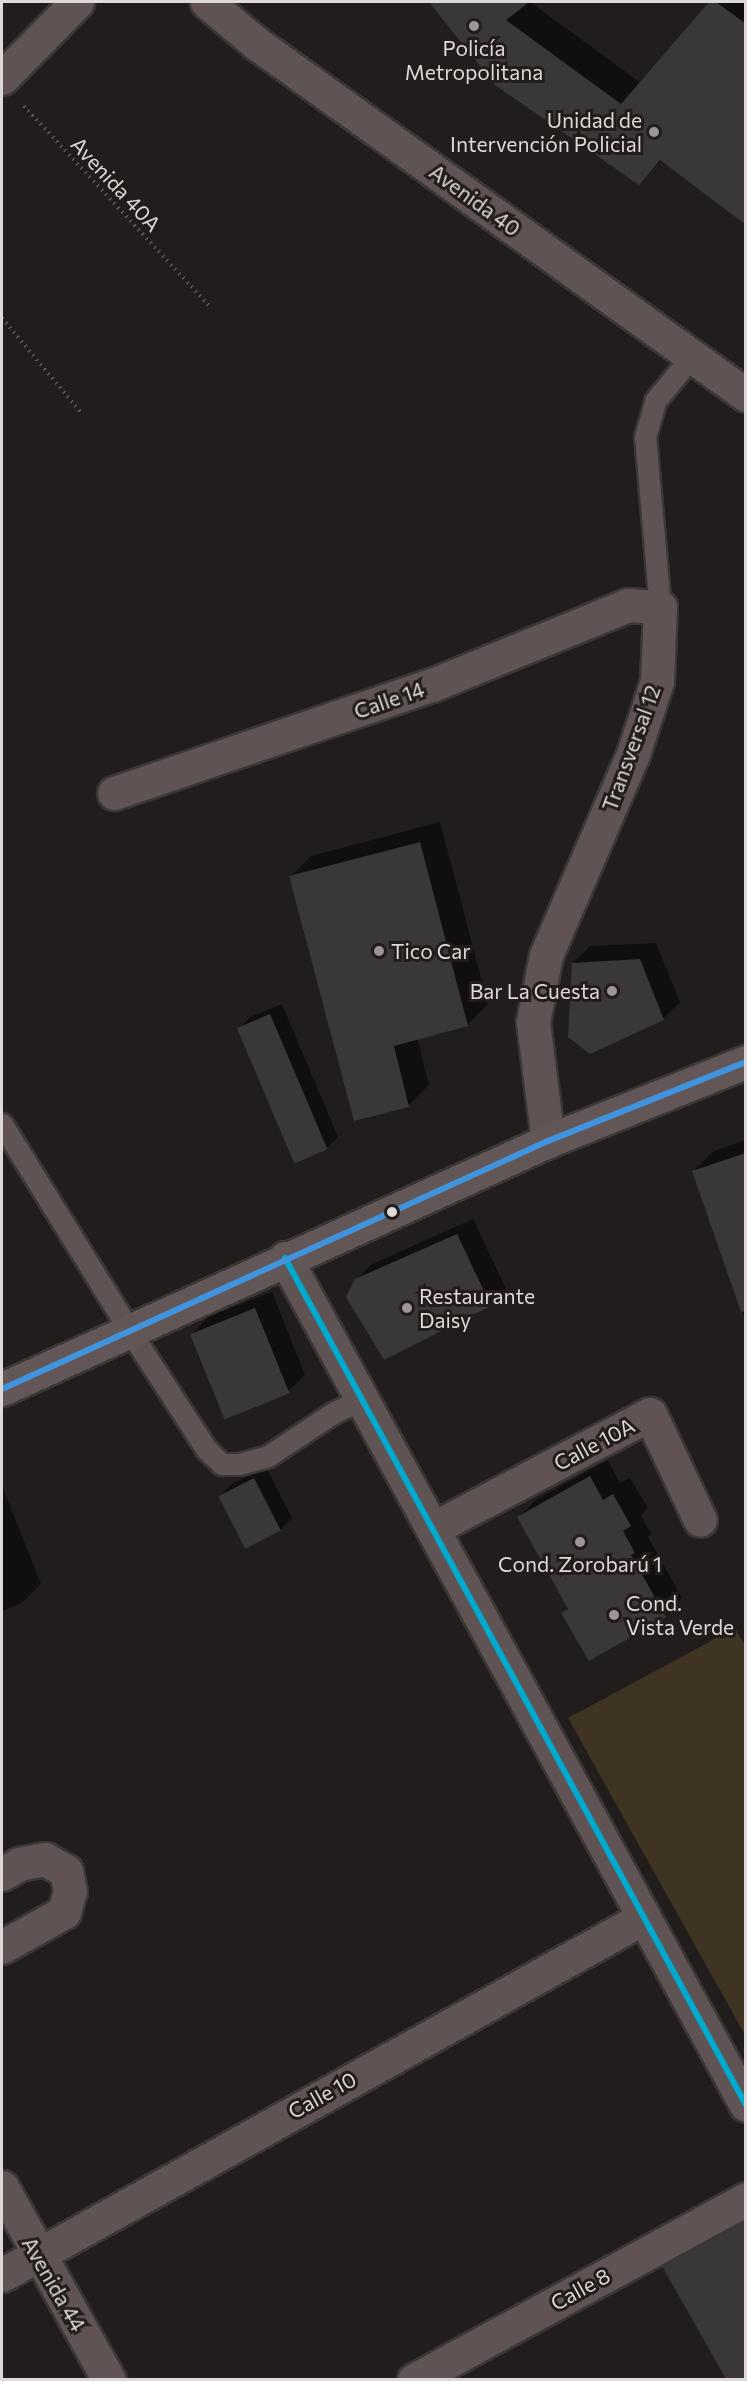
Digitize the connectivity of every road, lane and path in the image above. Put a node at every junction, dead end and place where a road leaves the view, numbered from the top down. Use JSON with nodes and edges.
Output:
{"nodes":[{"id":1,"x":77,"y":2,"type":"edge"},
{"id":2,"x":207,"y":2,"type":"edge"},
{"id":3,"x":9,"y":88,"type":"edge"},
{"id":4,"x":209,"y":306,"type":"dead end"},
{"id":5,"x":2,"y":318,"type":"edge"},
{"id":6,"x":692,"y":356,"type":"junction"},
{"id":7,"x":746,"y":395,"type":"edge"},
{"id":8,"x":83,"y":415,"type":"dead end"},
{"id":9,"x":660,"y":607,"type":"junction"},
{"id":10,"x":114,"y":793,"type":"dead end"},
{"id":11,"x":746,"y":1062,"type":"edge"},
{"id":12,"x":2,"y":1124,"type":"edge"},
{"id":13,"x":548,"y":1141,"type":"junction"},
{"id":14,"x":285,"y":1258,"type":"junction"},
{"id":15,"x":129,"y":1330,"type":"junction"},
{"id":16,"x":2,"y":1389,"type":"edge"},
{"id":17,"x":362,"y":1399,"type":"junction"},
{"id":18,"x":700,"y":1520,"type":"dead end"},
{"id":19,"x":434,"y":1528,"type":"junction"},
{"id":20,"x":2,"y":1874,"type":"edge"},
{"id":21,"x":643,"y":1918,"type":"junction"},
{"id":22,"x":2,"y":1947,"type":"edge"},
{"id":23,"x":746,"y":2105,"type":"edge"},
{"id":24,"x":2,"y":2187,"type":"edge"},
{"id":25,"x":746,"y":2199,"type":"edge"},
{"id":26,"x":36,"y":2254,"type":"junction"},
{"id":27,"x":2,"y":2275,"type":"edge"},
{"id":28,"x":109,"y":2379,"type":"edge"},
{"id":29,"x":414,"y":2379,"type":"edge"}],
"edges":[{"from":1,"to":3,"type":"street"},
{"from":2,"to":6,"type":"street","name":"Avenida 40"},
{"from":3,"to":4,"type":"path","name":"Avenida 40A"},
{"from":5,"to":8,"type":"path"},
{"from":6,"to":7,"type":"street","name":"Avenida 40"},
{"from":6,"to":9,"type":"lane","name":"Transversal 12"},
{"from":9,"to":10,"type":"street","name":"Calle 14"},
{"from":9,"to":13,"type":"street","name":"Transversal 12"},
{"from":11,"to":13,"type":"main road"},
{"from":12,"to":15,"type":"lane"},
{"from":13,"to":14,"type":"main road"},
{"from":14,"to":15,"type":"main road"},
{"from":14,"to":17,"type":"street"},
{"from":15,"to":16,"type":"main road"},
{"from":15,"to":17,"type":"lane"},
{"from":17,"to":19,"type":"street"},
{"from":18,"to":19,"type":"street","name":"Calle 10A"},
{"from":19,"to":21,"type":"street"},
{"from":20,"to":22,"type":"street"},
{"from":21,"to":23,"type":"street"},
{"from":21,"to":26,"type":"street","name":"Calle 10"},
{"from":24,"to":26,"type":"street","name":"Avenida 44"},
{"from":25,"to":29,"type":"street","name":"Calle 8"},
{"from":26,"to":27,"type":"street","name":"Calle 10"},
{"from":26,"to":28,"type":"street","name":"Avenida 44"}]}
